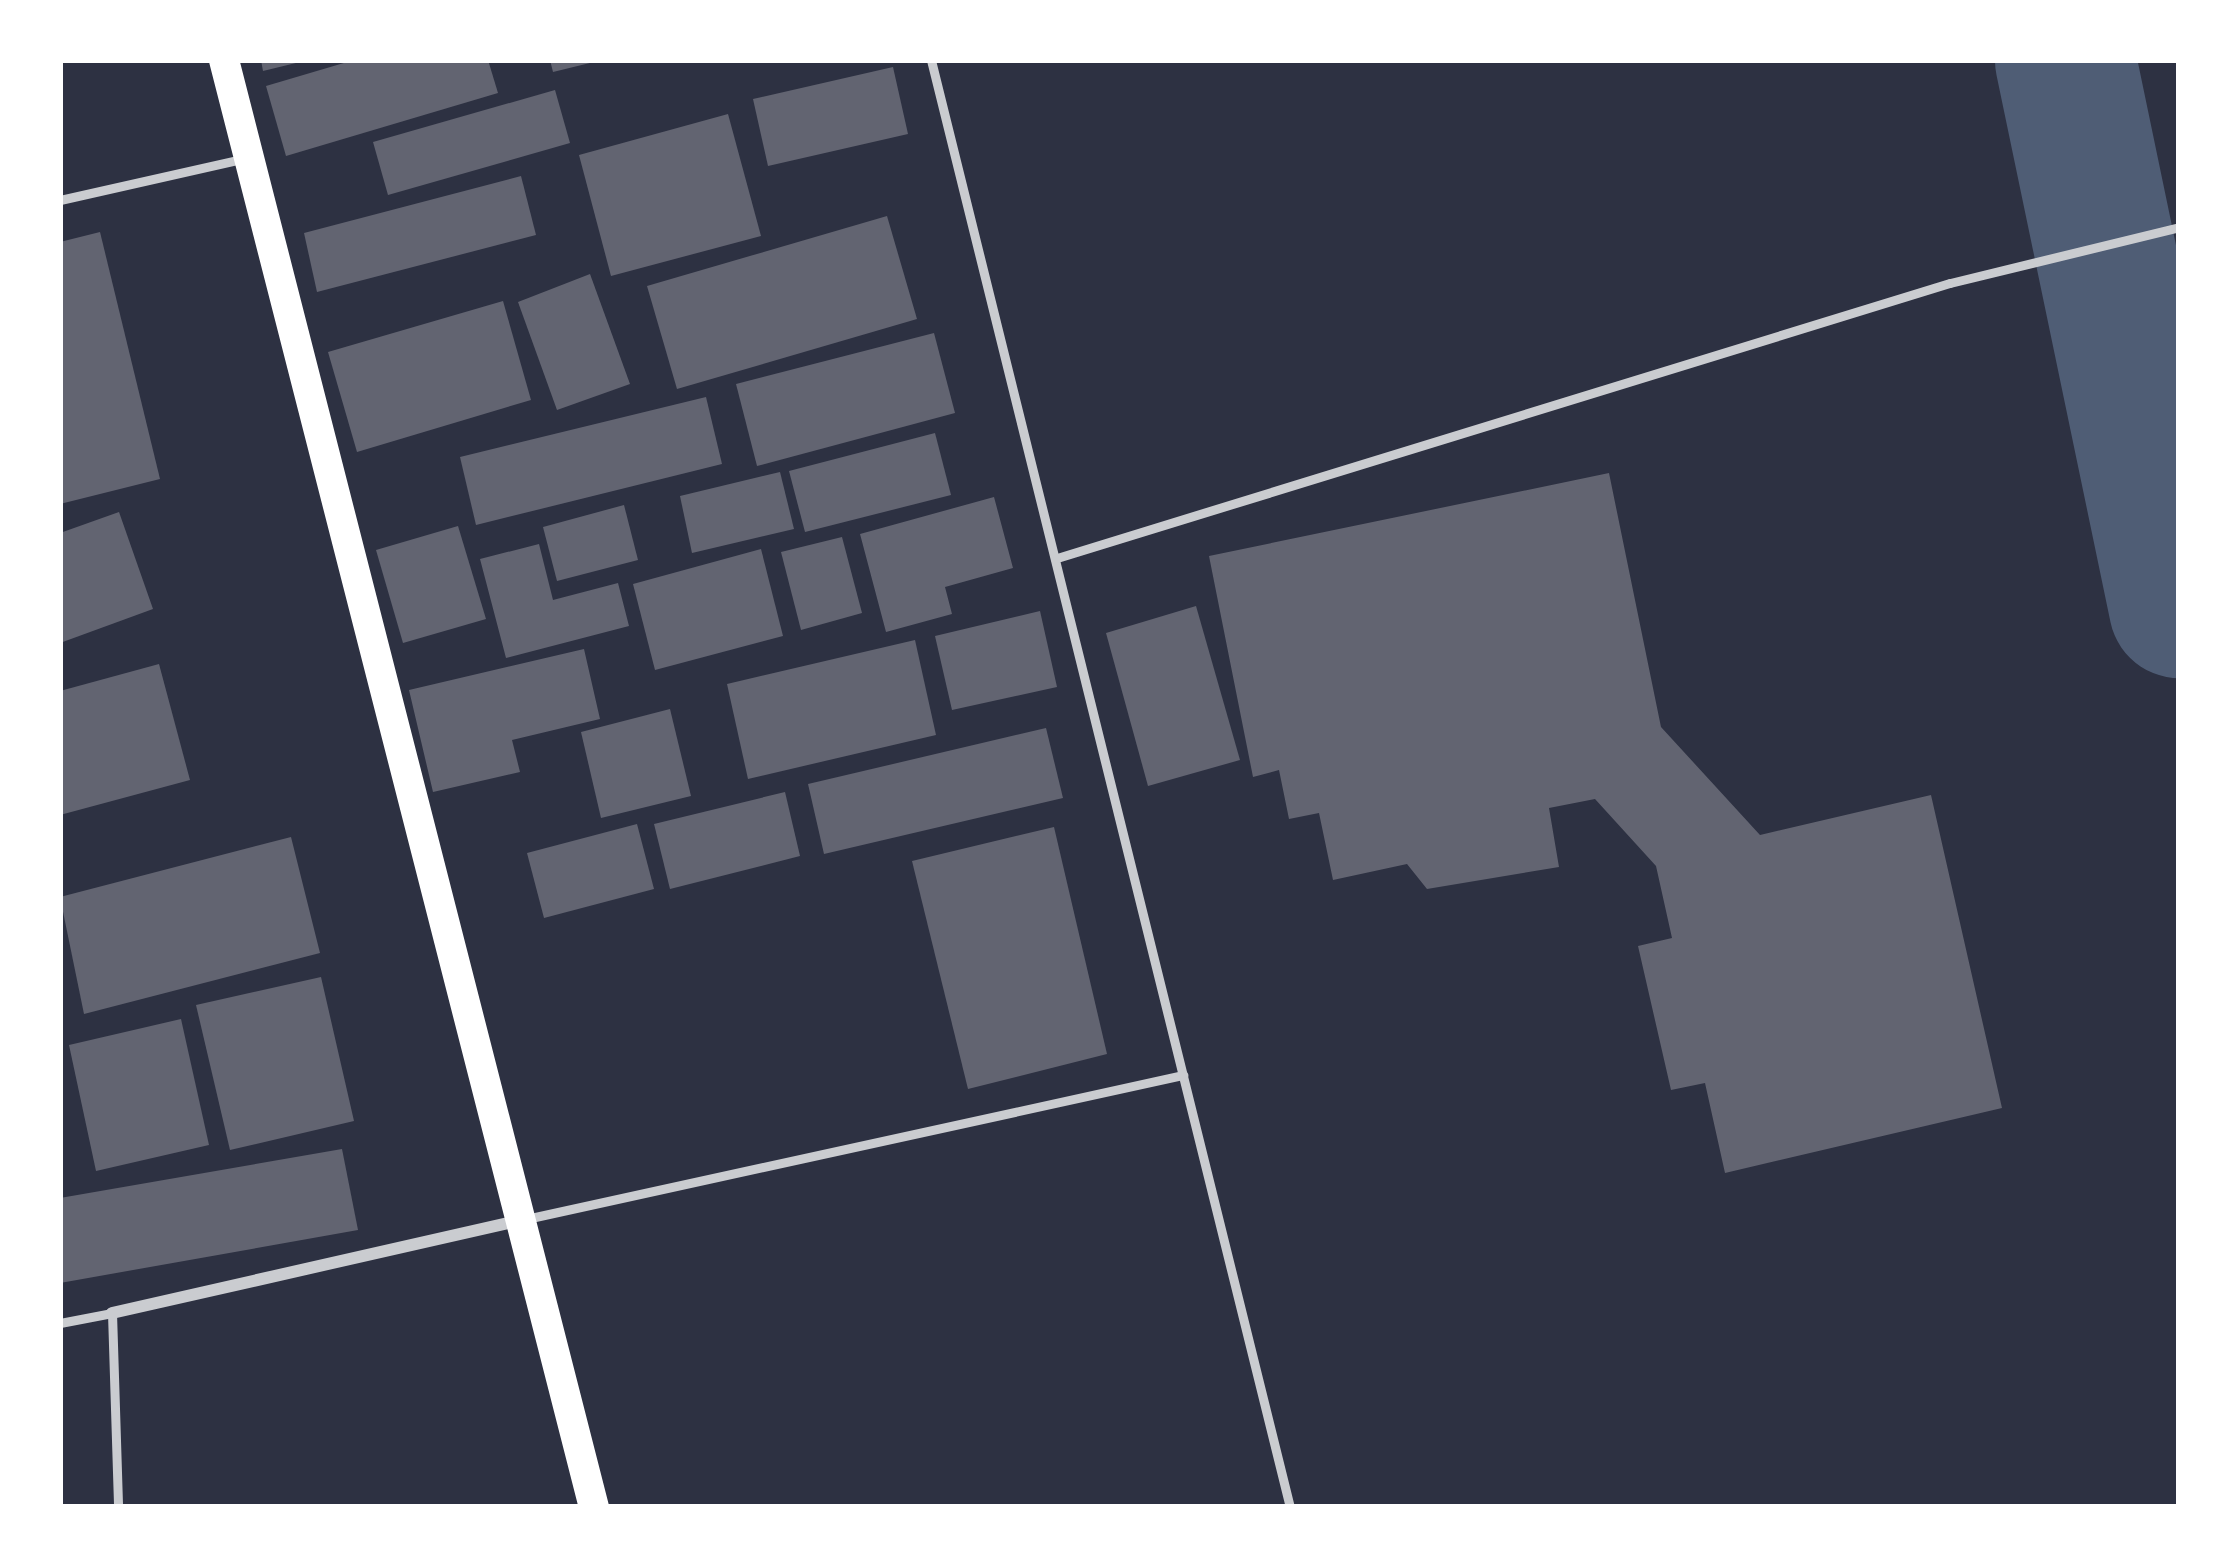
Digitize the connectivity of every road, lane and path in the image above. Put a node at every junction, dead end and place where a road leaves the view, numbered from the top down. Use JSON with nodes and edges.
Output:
{"nodes":[{"id":1,"x":224,"y":60,"type":"edge"},
{"id":2,"x":931,"y":60,"type":"edge"},
{"id":3,"x":249,"y":157,"type":"junction"},
{"id":4,"x":60,"y":200,"type":"edge"},
{"id":5,"x":2179,"y":227,"type":"edge"},
{"id":6,"x":1057,"y":558,"type":"junction"},
{"id":7,"x":1183,"y":1075,"type":"junction"},
{"id":8,"x":524,"y":1219,"type":"junction"},
{"id":9,"x":112,"y":1313,"type":"junction"},
{"id":10,"x":60,"y":1323,"type":"edge"},
{"id":11,"x":118,"y":1507,"type":"edge"},
{"id":12,"x":594,"y":1507,"type":"edge"},
{"id":13,"x":1291,"y":1507,"type":"edge"}],
"edges":[{"from":1,"to":3,"type":"main road"},
{"from":2,"to":6,"type":"lane"},
{"from":3,"to":4,"type":"lane"},
{"from":3,"to":8,"type":"main road"},
{"from":5,"to":6,"type":"lane"},
{"from":6,"to":7,"type":"lane"},
{"from":7,"to":8,"type":"lane"},
{"from":7,"to":13,"type":"lane"},
{"from":8,"to":9,"type":"street"},
{"from":8,"to":12,"type":"main road"},
{"from":9,"to":10,"type":"lane"},
{"from":9,"to":11,"type":"lane"}]}
